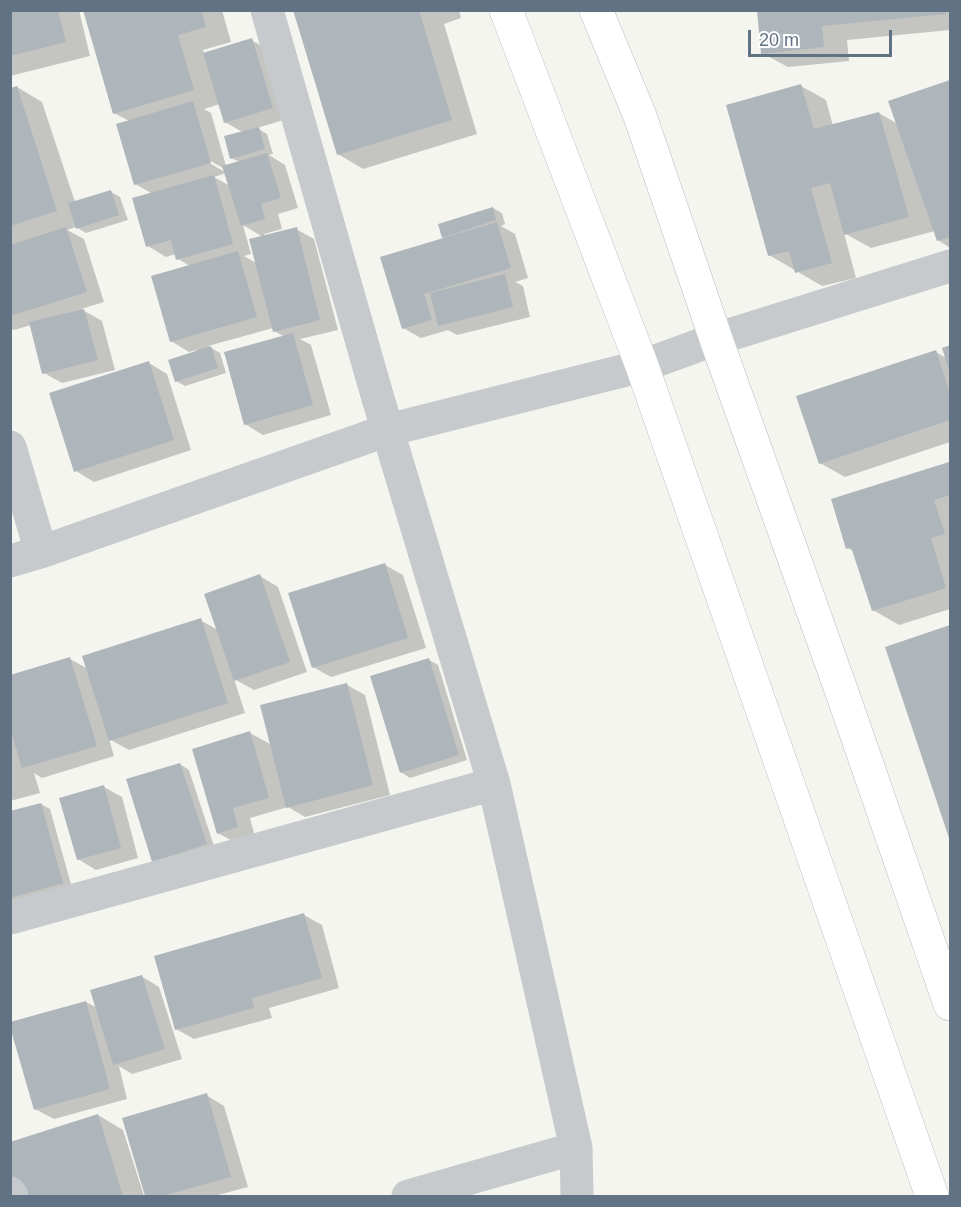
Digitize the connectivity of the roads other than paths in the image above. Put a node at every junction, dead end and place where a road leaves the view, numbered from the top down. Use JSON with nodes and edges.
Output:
{"nodes":[{"id":1,"x":267,"y":10,"type":"edge"},
{"id":2,"x":506,"y":10,"type":"edge"},
{"id":3,"x":596,"y":10,"type":"edge"},
{"id":4,"x":951,"y":266,"type":"edge"},
{"id":5,"x":716,"y":339,"type":"junction"},
{"id":6,"x":642,"y":366,"type":"junction"},
{"id":7,"x":388,"y":430,"type":"junction"},
{"id":8,"x":10,"y":447,"type":"edge"},
{"id":9,"x":41,"y":552,"type":"junction"},
{"id":10,"x":10,"y":561,"type":"edge"},
{"id":11,"x":494,"y":784,"type":"junction"},
{"id":12,"x":10,"y":918,"type":"edge"},
{"id":13,"x":951,"y":1004,"type":"edge"},
{"id":14,"x":576,"y":1148,"type":"junction"},
{"id":15,"x":408,"y":1197,"type":"edge"},
{"id":16,"x":577,"y":1197,"type":"edge"},
{"id":17,"x":932,"y":1197,"type":"edge"}],
"edges":[{"from":1,"to":7,"type":"street"},
{"from":2,"to":6,"type":"main road"},
{"from":3,"to":5,"type":"main road"},
{"from":4,"to":5,"type":"street"},
{"from":5,"to":6,"type":"street"},
{"from":5,"to":13,"type":"main road"},
{"from":6,"to":7,"type":"street"},
{"from":6,"to":17,"type":"main road"},
{"from":7,"to":9,"type":"street"},
{"from":7,"to":11,"type":"street"},
{"from":8,"to":9,"type":"street"},
{"from":9,"to":10,"type":"street"},
{"from":11,"to":12,"type":"street"},
{"from":11,"to":14,"type":"street"},
{"from":14,"to":15,"type":"street"},
{"from":14,"to":16,"type":"street"}]}
